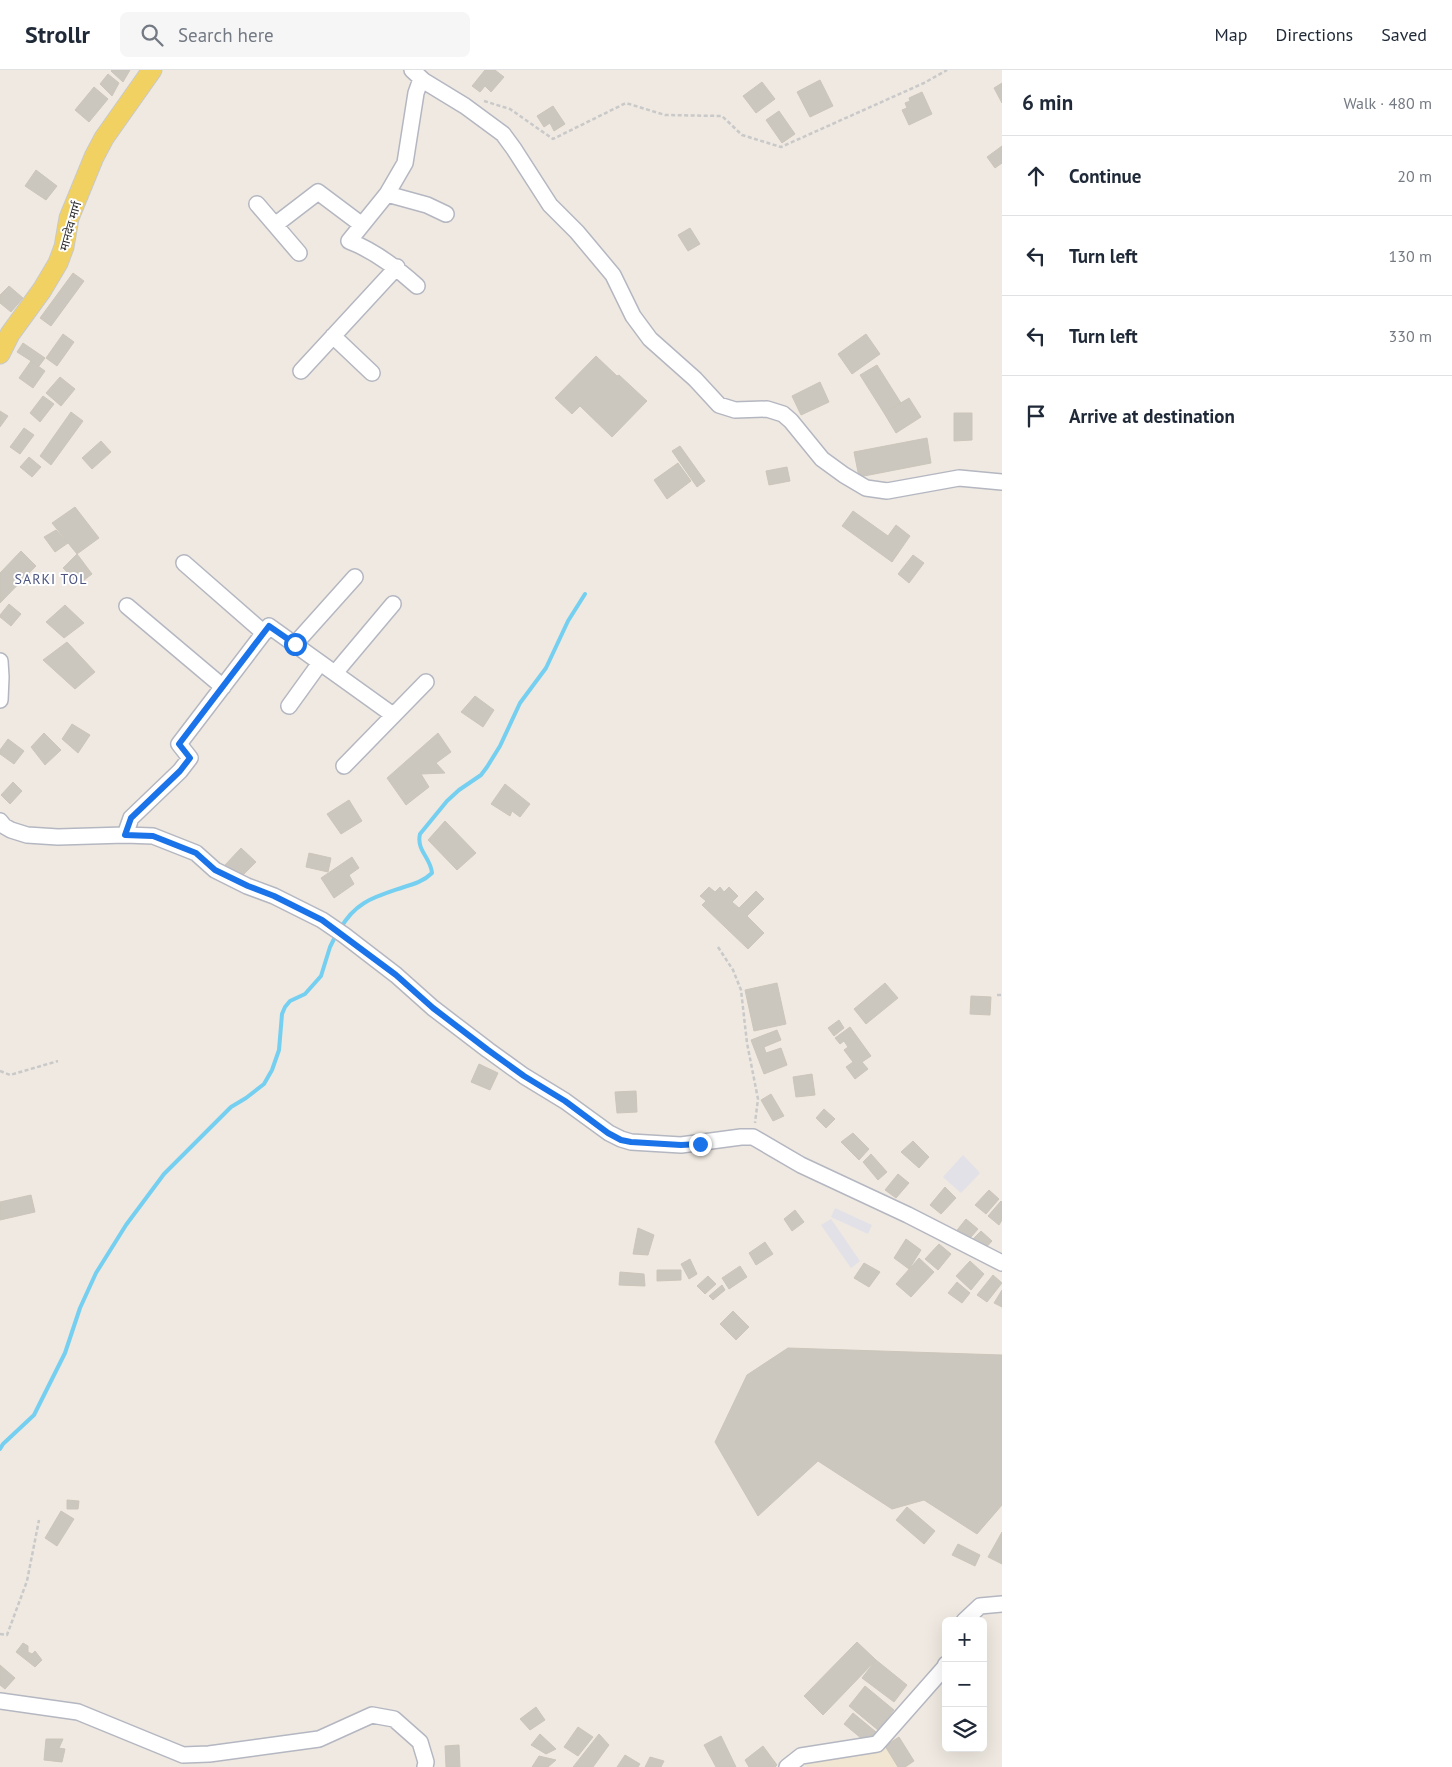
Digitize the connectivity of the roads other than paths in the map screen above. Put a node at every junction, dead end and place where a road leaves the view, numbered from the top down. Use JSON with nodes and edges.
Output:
{"nodes":[{"id":1,"x":152,"y":70,"type":"edge"},
{"id":2,"x":417,"y":74,"type":"edge"},
{"id":3,"x":387,"y":194,"type":"junction"},
{"id":4,"x":257,"y":204,"type":"dead end"},
{"id":5,"x":446,"y":214,"type":"dead end"},
{"id":6,"x":275,"y":225,"type":"junction"},
{"id":7,"x":362,"y":225,"type":"junction"},
{"id":8,"x":299,"y":253,"type":"dead end"},
{"id":9,"x":397,"y":267,"type":"junction"},
{"id":10,"x":417,"y":286,"type":"dead end"},
{"id":11,"x":333,"y":336,"type":"junction"},
{"id":12,"x":0,"y":354,"type":"edge"},
{"id":13,"x":301,"y":371,"type":"dead end"},
{"id":14,"x":372,"y":374,"type":"dead end"},
{"id":15,"x":1002,"y":482,"type":"edge"},
{"id":16,"x":184,"y":564,"type":"dead end"},
{"id":17,"x":355,"y":577,"type":"dead end"},
{"id":18,"x":393,"y":604,"type":"dead end"},
{"id":19,"x":127,"y":606,"type":"dead end"},
{"id":20,"x":264,"y":633,"type":"junction"},
{"id":21,"x":295,"y":644,"type":"junction"},
{"id":22,"x":0,"y":661,"type":"edge"},
{"id":23,"x":320,"y":663,"type":"junction"},
{"id":24,"x":334,"y":673,"type":"junction"},
{"id":25,"x":426,"y":682,"type":"dead end"},
{"id":26,"x":224,"y":686,"type":"junction"},
{"id":27,"x":0,"y":700,"type":"edge"},
{"id":28,"x":289,"y":706,"type":"dead end"},
{"id":29,"x":393,"y":715,"type":"junction"},
{"id":30,"x":344,"y":766,"type":"dead end"},
{"id":31,"x":0,"y":821,"type":"edge"},
{"id":32,"x":125,"y":835,"type":"junction"},
{"id":33,"x":1002,"y":1263,"type":"edge"},
{"id":34,"x":1002,"y":1604,"type":"edge"},
{"id":35,"x":968,"y":1617,"type":"edge"},
{"id":36,"x":942,"y":1670,"type":"edge"},
{"id":37,"x":0,"y":1701,"type":"edge"},
{"id":38,"x":425,"y":1767,"type":"edge"},
{"id":39,"x":787,"y":1767,"type":"edge"}],
"edges":[{"from":1,"to":12,"type":"main road","name":"मानदेव मार्ग"},
{"from":2,"to":3,"type":"street"},
{"from":2,"to":15,"type":"street"},
{"from":3,"to":5,"type":"street"},
{"from":3,"to":7,"type":"street"},
{"from":4,"to":6,"type":"street"},
{"from":6,"to":7,"type":"street"},
{"from":6,"to":8,"type":"street"},
{"from":7,"to":9,"type":"street"},
{"from":9,"to":10,"type":"street"},
{"from":9,"to":11,"type":"street"},
{"from":11,"to":13,"type":"street"},
{"from":11,"to":14,"type":"street"},
{"from":16,"to":20,"type":"street"},
{"from":17,"to":21,"type":"street"},
{"from":18,"to":24,"type":"street"},
{"from":19,"to":26,"type":"street"},
{"from":20,"to":21,"type":"street"},
{"from":20,"to":26,"type":"street"},
{"from":21,"to":23,"type":"street"},
{"from":22,"to":27,"type":"street"},
{"from":23,"to":24,"type":"street"},
{"from":23,"to":28,"type":"street"},
{"from":24,"to":29,"type":"street"},
{"from":25,"to":29,"type":"street"},
{"from":26,"to":32,"type":"street"},
{"from":29,"to":30,"type":"street"},
{"from":31,"to":32,"type":"street"},
{"from":32,"to":33,"type":"street"},
{"from":34,"to":35,"type":"street"},
{"from":36,"to":39,"type":"street"},
{"from":37,"to":38,"type":"street"}]}
